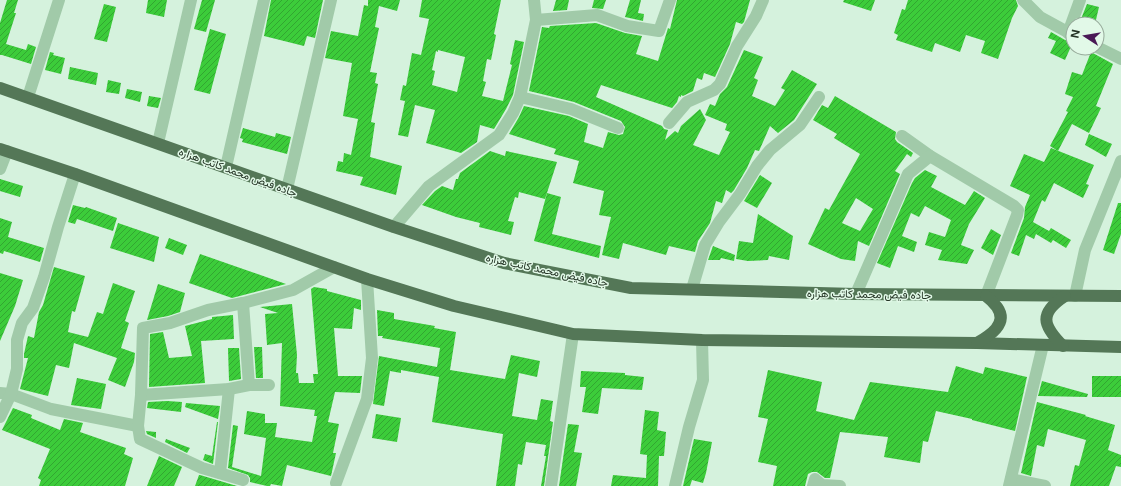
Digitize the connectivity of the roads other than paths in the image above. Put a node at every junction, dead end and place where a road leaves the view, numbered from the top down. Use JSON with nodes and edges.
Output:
{"nodes":[{"id":1,"x":59,"y":0,"type":"edge"},
{"id":2,"x":191,"y":0,"type":"edge"},
{"id":3,"x":264,"y":0,"type":"edge"},
{"id":4,"x":331,"y":0,"type":"edge"},
{"id":5,"x":534,"y":0,"type":"edge"},
{"id":6,"x":670,"y":0,"type":"edge"},
{"id":7,"x":763,"y":0,"type":"edge"},
{"id":8,"x":1022,"y":0,"type":"edge"},
{"id":9,"x":1080,"y":0,"type":"edge"},
{"id":10,"x":1076,"y":16,"type":"edge"},
{"id":11,"x":536,"y":20,"type":"junction"},
{"id":12,"x":1065,"y":31,"type":"edge"},
{"id":13,"x":1105,"y":51,"type":"edge"},
{"id":14,"x":1121,"y":59,"type":"edge"},
{"id":15,"x":0,"y":88,"type":"edge"},
{"id":16,"x":28,"y":97,"type":"junction"},
{"id":17,"x":520,"y":97,"type":"junction"},
{"id":18,"x":819,"y":97,"type":"dead end"},
{"id":19,"x":669,"y":123,"type":"dead end"},
{"id":20,"x":618,"y":128,"type":"dead end"},
{"id":21,"x":902,"y":136,"type":"dead end"},
{"id":22,"x":158,"y":143,"type":"junction"},
{"id":23,"x":3,"y":150,"type":"edge"},
{"id":24,"x":930,"y":156,"type":"junction"},
{"id":25,"x":1121,"y":161,"type":"edge"},
{"id":26,"x":226,"y":168,"type":"junction"},
{"id":27,"x":0,"y":169,"type":"edge"},
{"id":28,"x":75,"y":174,"type":"junction"},
{"id":29,"x":287,"y":189,"type":"junction"},
{"id":30,"x":394,"y":227,"type":"junction"},
{"id":31,"x":334,"y":267,"type":"junction"},
{"id":32,"x":367,"y":279,"type":"junction"},
{"id":33,"x":692,"y":289,"type":"junction"},
{"id":34,"x":856,"y":294,"type":"junction"},
{"id":35,"x":986,"y":296,"type":"junction"},
{"id":36,"x":1070,"y":296,"type":"junction"},
{"id":37,"x":1121,"y":296,"type":"edge"},
{"id":38,"x":244,"y":303,"type":"junction"},
{"id":39,"x":574,"y":334,"type":"junction"},
{"id":40,"x":702,"y":340,"type":"junction"},
{"id":41,"x":977,"y":343,"type":"junction"},
{"id":42,"x":1043,"y":345,"type":"junction"},
{"id":43,"x":1062,"y":346,"type":"junction"},
{"id":44,"x":1121,"y":347,"type":"edge"},
{"id":45,"x":249,"y":385,"type":"junction"},
{"id":46,"x":269,"y":385,"type":"dead end"},
{"id":47,"x":229,"y":389,"type":"junction"},
{"id":48,"x":5,"y":394,"type":"edge"},
{"id":49,"x":141,"y":395,"type":"junction"},
{"id":50,"x":0,"y":417,"type":"edge"},
{"id":51,"x":138,"y":426,"type":"junction"},
{"id":52,"x":220,"y":473,"type":"junction"},
{"id":53,"x":243,"y":480,"type":"dead end"},
{"id":54,"x":336,"y":483,"type":"dead end"},
{"id":55,"x":1010,"y":483,"type":"edge"},
{"id":56,"x":552,"y":486,"type":"edge"},
{"id":57,"x":675,"y":486,"type":"edge"},
{"id":58,"x":813,"y":486,"type":"edge"},
{"id":59,"x":840,"y":486,"type":"edge"},
{"id":60,"x":1045,"y":486,"type":"edge"}],
"edges":[{"from":1,"to":16,"type":"street"},
{"from":2,"to":22,"type":"street"},
{"from":3,"to":26,"type":"street"},
{"from":4,"to":29,"type":"street"},
{"from":5,"to":11,"type":"street"},
{"from":6,"to":11,"type":"street"},
{"from":7,"to":19,"type":"street"},
{"from":8,"to":12,"type":"street"},
{"from":9,"to":10,"type":"street"},
{"from":11,"to":17,"type":"street"},
{"from":13,"to":14,"type":"street"},
{"from":15,"to":16,"type":"main road","name":"جاده فیض محمد کاتب هزاره"},
{"from":16,"to":22,"type":"main road","name":"جاده فیض محمد کاتب هزاره"},
{"from":17,"to":20,"type":"street"},
{"from":17,"to":30,"type":"street"},
{"from":18,"to":33,"type":"street"},
{"from":21,"to":24,"type":"street"},
{"from":22,"to":26,"type":"main road","name":"جاده فیض محمد کاتب هزاره"},
{"from":23,"to":27,"type":"street"},
{"from":23,"to":28,"type":"main road"},
{"from":24,"to":34,"type":"street"},
{"from":24,"to":35,"type":"street"},
{"from":25,"to":36,"type":"street"},
{"from":26,"to":29,"type":"main road","name":"جاده فیض محمد کاتب هزاره"},
{"from":28,"to":31,"type":"main road"},
{"from":28,"to":48,"type":"street"},
{"from":29,"to":30,"type":"main road","name":"جاده فیض محمد کاتب هزاره"},
{"from":30,"to":33,"type":"main road","name":"جاده فیض محمد کاتب هزاره"},
{"from":31,"to":32,"type":"main road"},
{"from":31,"to":38,"type":"street"},
{"from":32,"to":39,"type":"main road"},
{"from":32,"to":54,"type":"street"},
{"from":33,"to":34,"type":"main road","name":"جاده فیض محمد کاتب هزاره"},
{"from":34,"to":35,"type":"main road","name":"جاده فیض محمد کاتب هزاره"},
{"from":35,"to":36,"type":"main road","name":"جاده فیض محمد کاتب هزاره"},
{"from":35,"to":41,"type":"main road"},
{"from":36,"to":37,"type":"main road","name":"جاده فیض محمد کاتب هزاره"},
{"from":36,"to":43,"type":"main road"},
{"from":38,"to":45,"type":"street"},
{"from":38,"to":49,"type":"street"},
{"from":39,"to":40,"type":"main road"},
{"from":39,"to":56,"type":"street"},
{"from":40,"to":41,"type":"main road"},
{"from":40,"to":57,"type":"street"},
{"from":41,"to":42,"type":"main road"},
{"from":42,"to":43,"type":"main road"},
{"from":42,"to":55,"type":"street"},
{"from":43,"to":44,"type":"main road"},
{"from":45,"to":46,"type":"street"},
{"from":45,"to":47,"type":"street"},
{"from":47,"to":49,"type":"street"},
{"from":47,"to":52,"type":"street"},
{"from":48,"to":50,"type":"street"},
{"from":48,"to":51,"type":"street"},
{"from":49,"to":51,"type":"street"},
{"from":51,"to":52,"type":"street"},
{"from":52,"to":53,"type":"street"},
{"from":55,"to":60,"type":"street"},
{"from":58,"to":59,"type":"street"}]}
